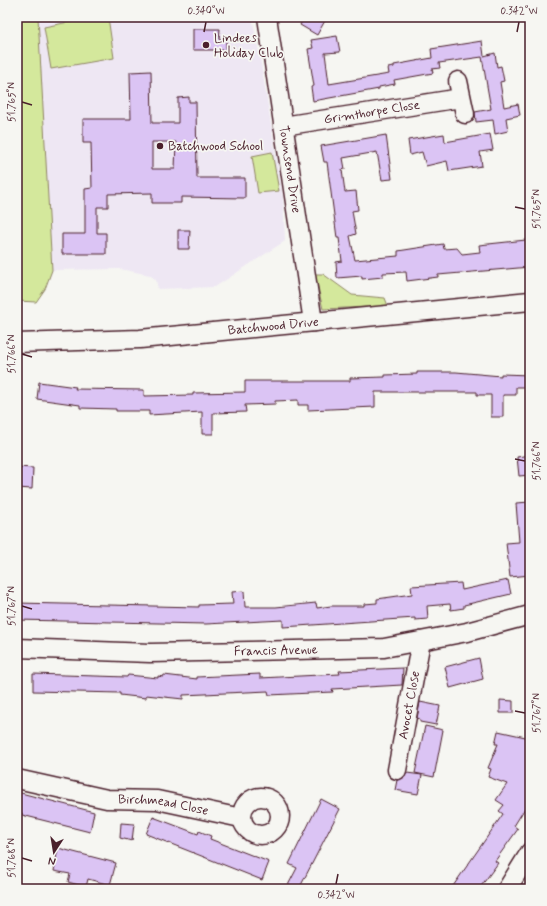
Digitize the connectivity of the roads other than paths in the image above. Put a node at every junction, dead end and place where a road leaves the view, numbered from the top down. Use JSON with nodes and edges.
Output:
{"nodes":[{"id":1,"x":267,"y":17,"type":"edge"},
{"id":2,"x":461,"y":98,"type":"dead end"},
{"id":3,"x":283,"y":126,"type":"junction"},
{"id":4,"x":530,"y":301,"type":"edge"},
{"id":5,"x":313,"y":322,"type":"junction"},
{"id":6,"x":17,"y":343,"type":"edge"},
{"id":7,"x":530,"y":615,"type":"edge"},
{"id":8,"x":422,"y":641,"type":"junction"},
{"id":9,"x":17,"y":648,"type":"edge"},
{"id":10,"x":397,"y":770,"type":"dead end"},
{"id":11,"x":17,"y":779,"type":"edge"},
{"id":12,"x":242,"y":818,"type":"dead end"},
{"id":13,"x":528,"y":862,"type":"edge"},
{"id":14,"x":507,"y":889,"type":"edge"}],
"edges":[{"from":1,"to":3,"type":"street","name":"Townsend Drive"},
{"from":2,"to":3,"type":"street","name":"Grimthorpe Close"},
{"from":3,"to":5,"type":"street","name":"Townsend Drive"},
{"from":4,"to":5,"type":"street","name":"Batchwood Drive"},
{"from":5,"to":6,"type":"street","name":"Batchwood Drive"},
{"from":7,"to":8,"type":"street","name":"Francis Avenue"},
{"from":8,"to":9,"type":"street","name":"Francis Avenue"},
{"from":8,"to":10,"type":"street","name":"Avocet Close"},
{"from":11,"to":12,"type":"street","name":"Birchmead Close"},
{"from":13,"to":14,"type":"street"}]}
